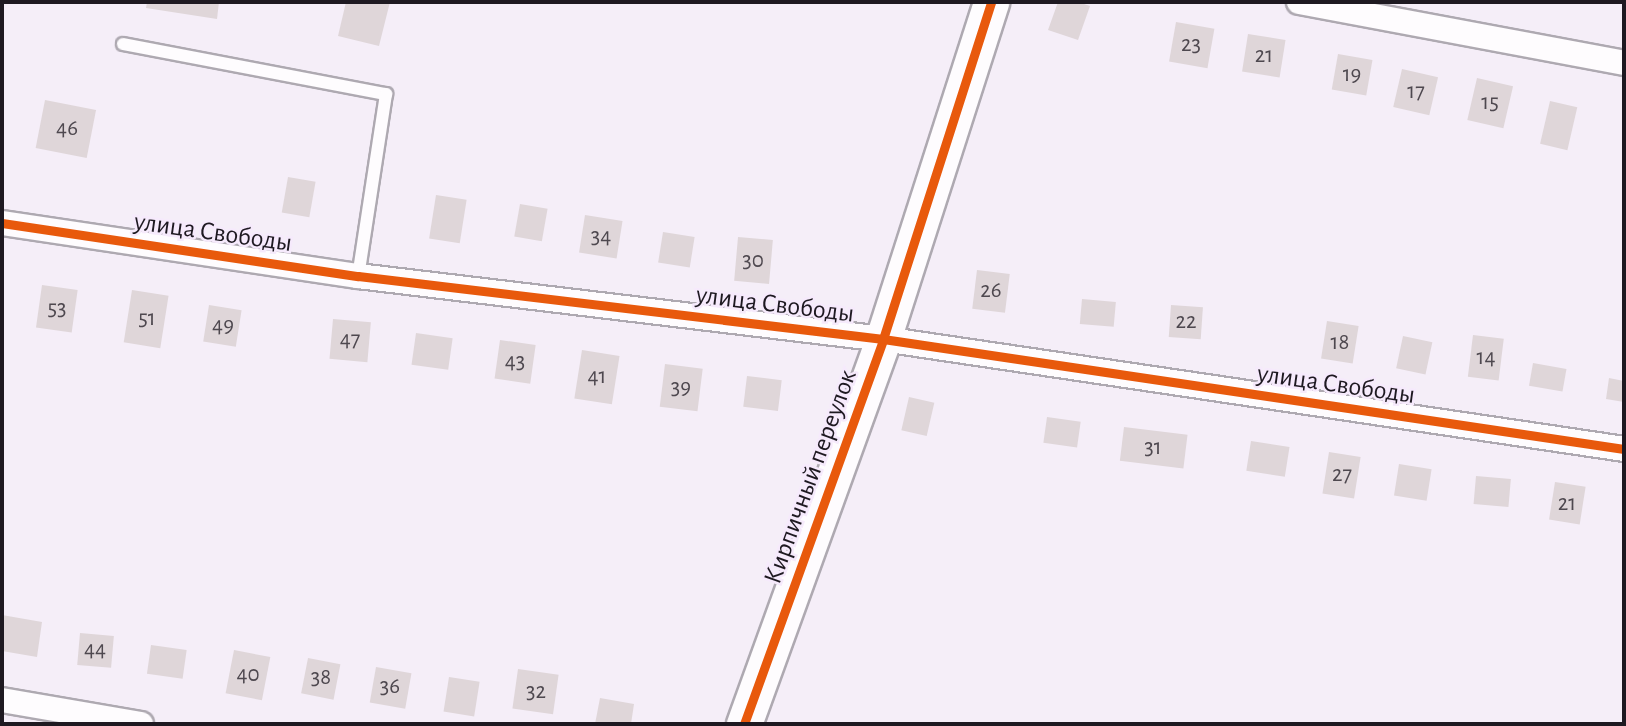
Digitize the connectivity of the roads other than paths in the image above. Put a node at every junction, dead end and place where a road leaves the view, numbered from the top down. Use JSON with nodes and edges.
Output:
{"nodes":[{"id":1,"x":991,"y":2,"type":"edge"},
{"id":2,"x":1299,"y":2,"type":"edge"},
{"id":3,"x":122,"y":44,"type":"dead end"},
{"id":4,"x":1624,"y":64,"type":"edge"},
{"id":5,"x":2,"y":223,"type":"edge"},
{"id":6,"x":358,"y":276,"type":"junction"},
{"id":7,"x":883,"y":340,"type":"junction"},
{"id":8,"x":1624,"y":449,"type":"edge"},
{"id":9,"x":2,"y":700,"type":"edge"},
{"id":10,"x":141,"y":724,"type":"edge"},
{"id":11,"x":744,"y":724,"type":"edge"}],
"edges":[{"from":1,"to":7,"type":"street","name":"Кирпичный переулок"},
{"from":2,"to":4,"type":"street"},
{"from":3,"to":6,"type":"lane"},
{"from":5,"to":6,"type":"street","name":"улица Свободы"},
{"from":6,"to":7,"type":"street","name":"улица Свободы"},
{"from":7,"to":8,"type":"street","name":"улица Свободы"},
{"from":7,"to":11,"type":"street","name":"Кирпичный переулок"},
{"from":9,"to":10,"type":"street"}]}
